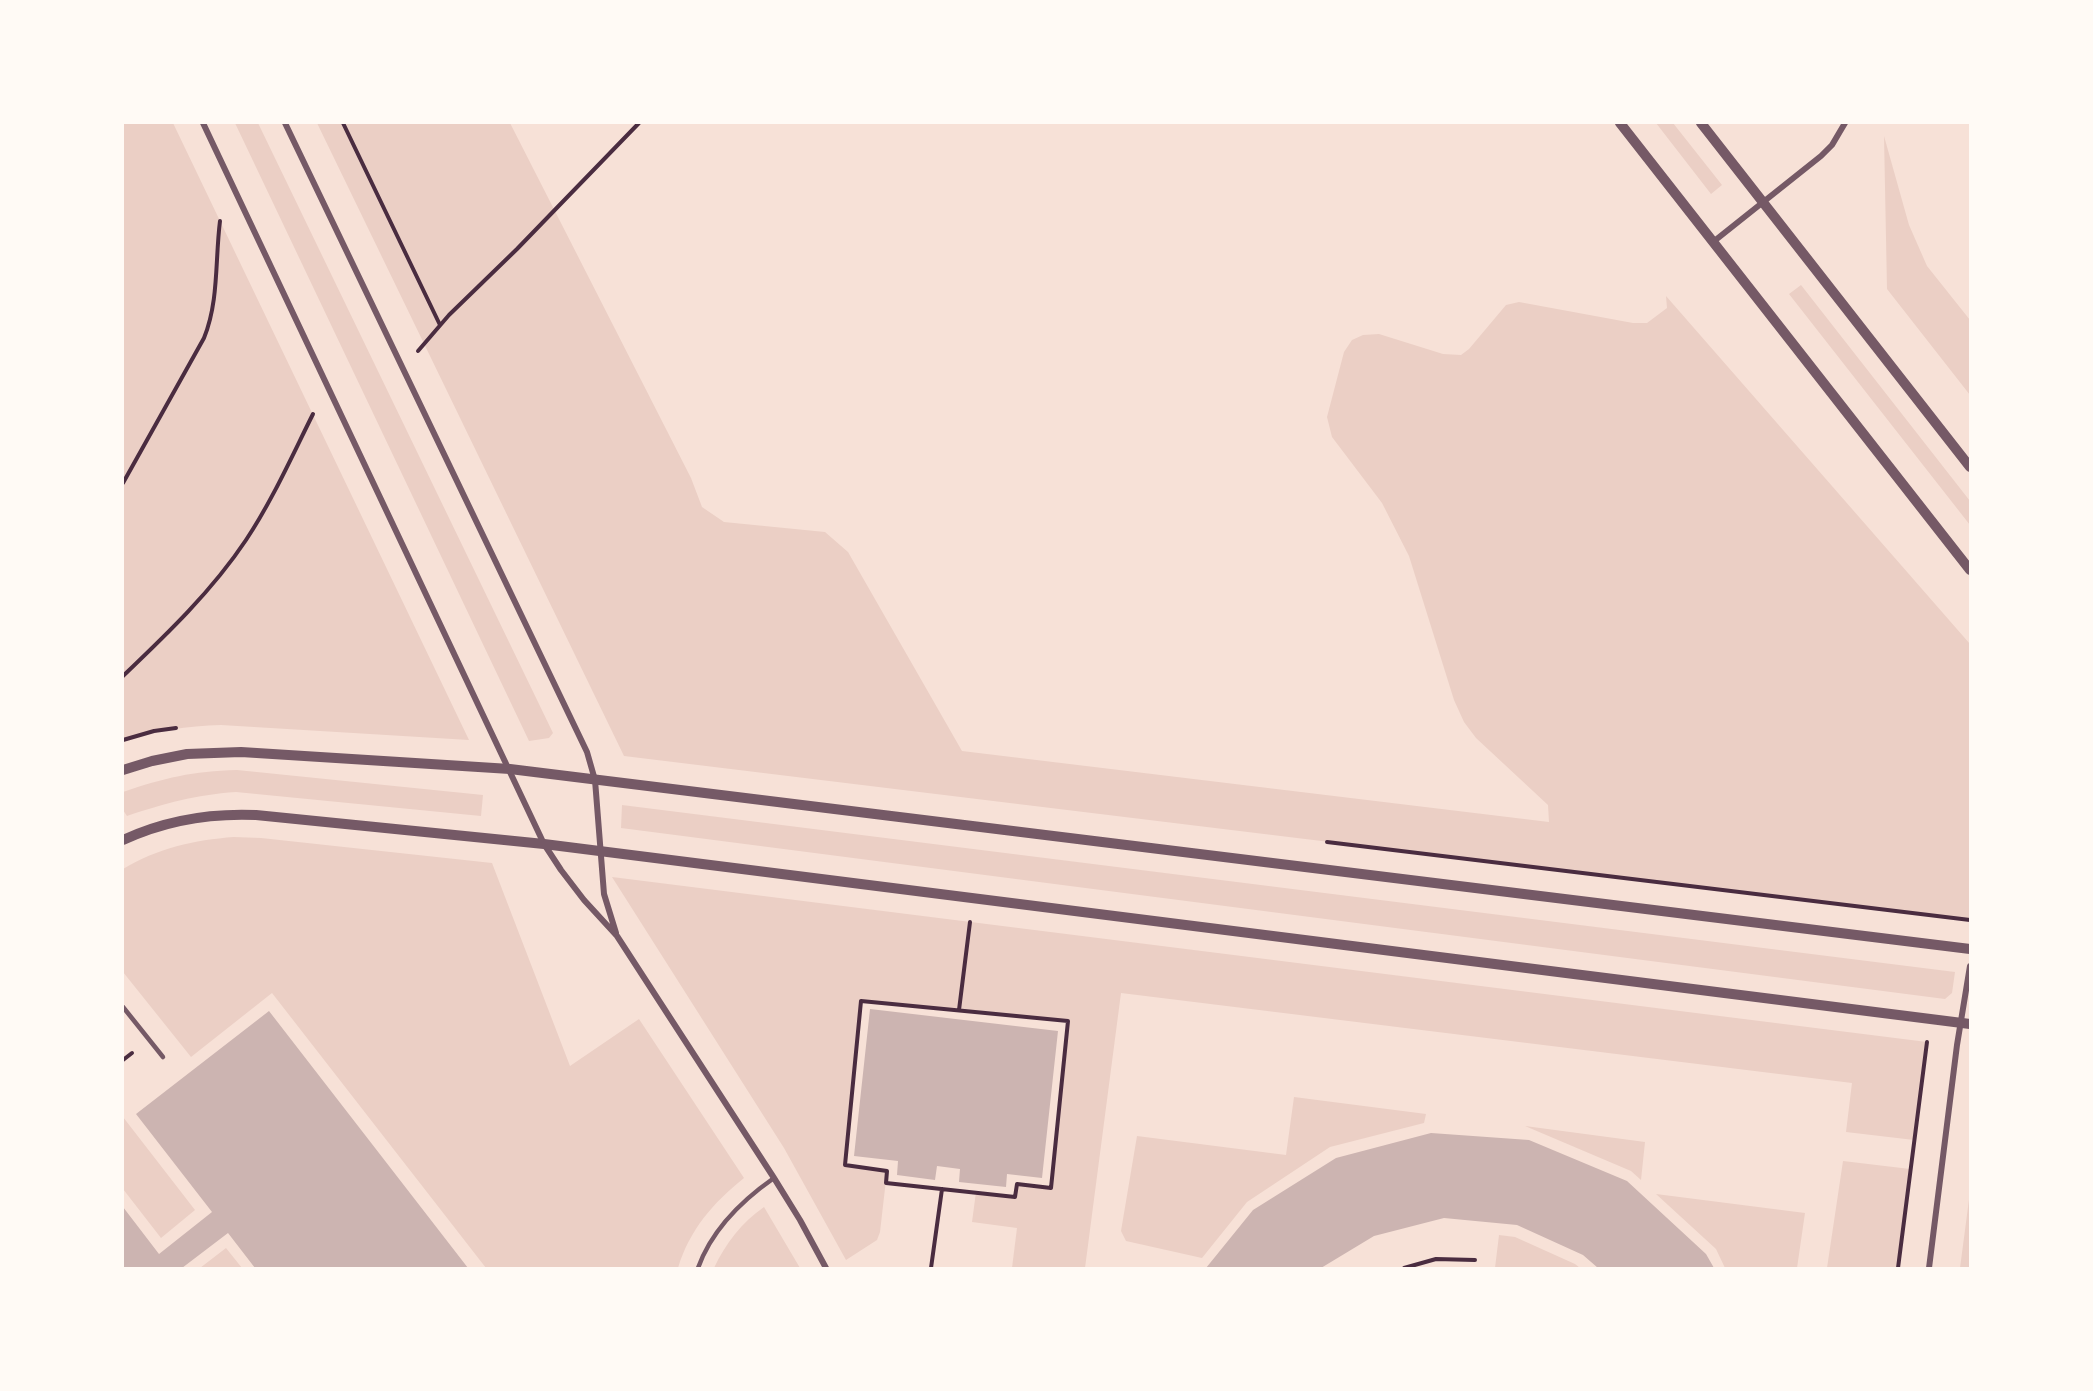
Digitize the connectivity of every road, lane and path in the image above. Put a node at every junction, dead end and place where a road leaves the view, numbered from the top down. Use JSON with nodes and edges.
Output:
{"nodes":[{"id":1,"x":202,"y":123,"type":"edge"},
{"id":2,"x":285,"y":123,"type":"edge"},
{"id":3,"x":343,"y":123,"type":"edge"},
{"id":4,"x":639,"y":123,"type":"edge"},
{"id":5,"x":1620,"y":123,"type":"edge"},
{"id":6,"x":1701,"y":123,"type":"edge"},
{"id":7,"x":1845,"y":123,"type":"edge"},
{"id":8,"x":1764,"y":202,"type":"junction"},
{"id":9,"x":220,"y":221,"type":"dead end"},
{"id":10,"x":1713,"y":242,"type":"junction"},
{"id":11,"x":440,"y":326,"type":"junction"},
{"id":12,"x":404,"y":369,"type":"junction"},
{"id":13,"x":313,"y":414,"type":"dead end"},
{"id":14,"x":1970,"y":467,"type":"edge"},
{"id":15,"x":123,"y":483,"type":"edge"},
{"id":16,"x":1970,"y":570,"type":"edge"},
{"id":17,"x":123,"y":676,"type":"edge"},
{"id":18,"x":510,"y":769,"type":"junction"},
{"id":19,"x":123,"y":771,"type":"edge"},
{"id":20,"x":595,"y":780,"type":"junction"},
{"id":21,"x":123,"y":840,"type":"edge"},
{"id":22,"x":544,"y":844,"type":"junction"},
{"id":23,"x":601,"y":851,"type":"junction"},
{"id":24,"x":970,"y":921,"type":"dead end"},
{"id":25,"x":617,"y":936,"type":"junction"},
{"id":26,"x":1970,"y":949,"type":"edge"},
{"id":27,"x":1970,"y":966,"type":"edge"},
{"id":28,"x":123,"y":1007,"type":"edge"},
{"id":29,"x":959,"y":1010,"type":"junction"},
{"id":30,"x":1965,"y":1023,"type":"edge"},
{"id":31,"x":1927,"y":1042,"type":"dead end"},
{"id":32,"x":163,"y":1057,"type":"dead end"},
{"id":33,"x":774,"y":1178,"type":"junction"},
{"id":34,"x":942,"y":1189,"type":"junction"},
{"id":35,"x":1475,"y":1260,"type":"dead end"},
{"id":36,"x":698,"y":1268,"type":"edge"},
{"id":37,"x":826,"y":1268,"type":"edge"},
{"id":38,"x":931,"y":1268,"type":"edge"},
{"id":39,"x":1404,"y":1268,"type":"edge"},
{"id":40,"x":1898,"y":1268,"type":"edge"},
{"id":41,"x":1929,"y":1268,"type":"edge"}],
"edges":[{"from":1,"to":18,"type":"street"},
{"from":2,"to":12,"type":"street"},
{"from":3,"to":11,"type":"path"},
{"from":4,"to":11,"type":"path"},
{"from":5,"to":10,"type":"street"},
{"from":6,"to":8,"type":"street"},
{"from":7,"to":8,"type":"street"},
{"from":8,"to":10,"type":"street"},
{"from":8,"to":14,"type":"street"},
{"from":9,"to":15,"type":"path"},
{"from":10,"to":16,"type":"street"},
{"from":11,"to":12,"type":"path"},
{"from":12,"to":20,"type":"street"},
{"from":13,"to":17,"type":"path"},
{"from":18,"to":19,"type":"street"},
{"from":18,"to":20,"type":"street"},
{"from":18,"to":22,"type":"street"},
{"from":20,"to":23,"type":"street"},
{"from":20,"to":26,"type":"street"},
{"from":21,"to":22,"type":"street"},
{"from":22,"to":23,"type":"street"},
{"from":22,"to":25,"type":"street"},
{"from":23,"to":25,"type":"street"},
{"from":23,"to":30,"type":"street"},
{"from":24,"to":29,"type":"path"},
{"from":25,"to":33,"type":"street"},
{"from":27,"to":30,"type":"street"},
{"from":28,"to":32,"type":"lane"},
{"from":29,"to":34,"type":"path"},
{"from":29,"to":34,"type":"path"},
{"from":30,"to":41,"type":"street"},
{"from":31,"to":40,"type":"path"},
{"from":33,"to":36,"type":"lane"},
{"from":33,"to":37,"type":"street"},
{"from":34,"to":38,"type":"path"},
{"from":35,"to":39,"type":"path"}]}
